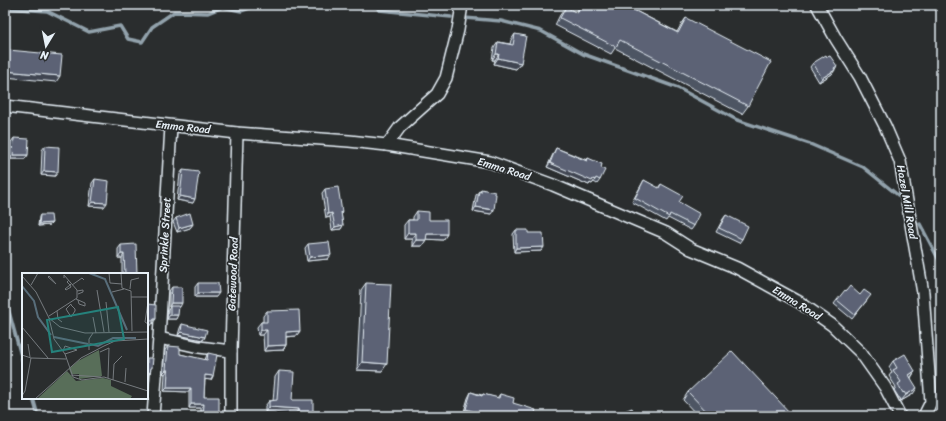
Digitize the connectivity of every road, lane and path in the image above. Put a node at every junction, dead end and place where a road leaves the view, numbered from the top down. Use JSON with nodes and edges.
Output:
{"nodes":[{"id":1,"x":462,"y":5,"type":"edge"},
{"id":2,"x":817,"y":5,"type":"edge"},
{"id":3,"x":5,"y":106,"type":"edge"},
{"id":4,"x":171,"y":126,"type":"junction"},
{"id":5,"x":237,"y":133,"type":"junction"},
{"id":6,"x":387,"y":145,"type":"junction"},
{"id":7,"x":159,"y":338,"type":"junction"},
{"id":8,"x":231,"y":351,"type":"junction"},
{"id":9,"x":153,"y":416,"type":"edge"},
{"id":10,"x":231,"y":416,"type":"edge"},
{"id":11,"x":900,"y":416,"type":"edge"},
{"id":12,"x":924,"y":416,"type":"edge"}],
"edges":[{"from":1,"to":6,"type":"street"},
{"from":2,"to":12,"type":"street","name":"Hazel Mill Road"},
{"from":3,"to":4,"type":"street","name":"Emma Road"},
{"from":4,"to":5,"type":"street","name":"Emma Road"},
{"from":4,"to":7,"type":"street","name":"Sprinkle Street"},
{"from":5,"to":6,"type":"street","name":"Emma Road"},
{"from":5,"to":8,"type":"street","name":"Gatewood Road"},
{"from":6,"to":11,"type":"street","name":"Emma Road"},
{"from":7,"to":8,"type":"street"},
{"from":7,"to":9,"type":"street","name":"Sprinkle Street"},
{"from":8,"to":10,"type":"street","name":"Gatewood Road"}]}
